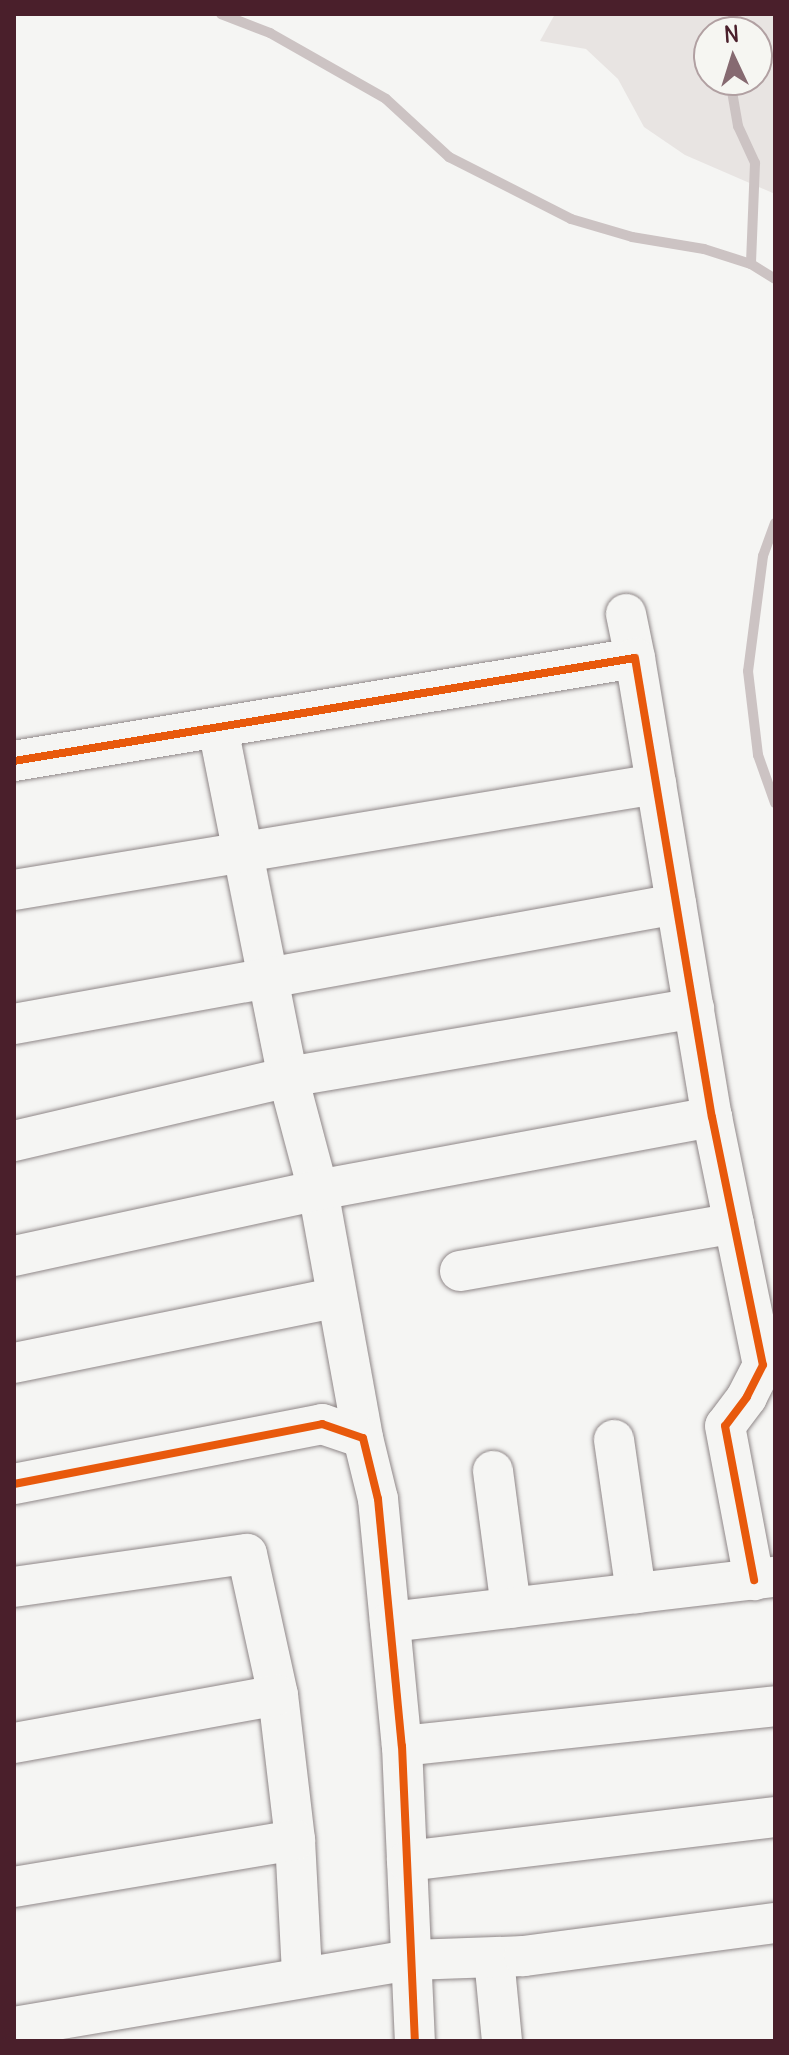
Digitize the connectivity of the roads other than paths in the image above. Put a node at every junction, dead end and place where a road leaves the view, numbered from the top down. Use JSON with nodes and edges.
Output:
{"nodes":[{"id":1,"x":626,"y":614,"type":"dead end"},
{"id":2,"x":635,"y":658,"type":"junction"},
{"id":3,"x":218,"y":728,"type":"junction"},
{"id":4,"x":14,"y":761,"type":"edge"},
{"id":5,"x":656,"y":784,"type":"junction"},
{"id":6,"x":243,"y":852,"type":"junction"},
{"id":7,"x":14,"y":890,"type":"edge"},
{"id":8,"x":676,"y":904,"type":"junction"},
{"id":9,"x":267,"y":974,"type":"junction"},
{"id":10,"x":694,"y":1008,"type":"junction"},
{"id":11,"x":14,"y":1024,"type":"edge"},
{"id":12,"x":288,"y":1077,"type":"junction"},
{"id":13,"x":712,"y":1117,"type":"junction"},
{"id":14,"x":14,"y":1141,"type":"edge"},
{"id":15,"x":318,"y":1190,"type":"junction"},
{"id":16,"x":734,"y":1223,"type":"junction"},
{"id":17,"x":14,"y":1256,"type":"edge"},
{"id":18,"x":460,"y":1271,"type":"dead end"},
{"id":19,"x":334,"y":1298,"type":"junction"},
{"id":20,"x":14,"y":1363,"type":"edge"},
{"id":21,"x":363,"y":1438,"type":"junction"},
{"id":22,"x":614,"y":1440,"type":"dead end"},
{"id":23,"x":493,"y":1471,"type":"dead end"},
{"id":24,"x":14,"y":1484,"type":"edge"},
{"id":25,"x":764,"y":1578,"type":"edge"},
{"id":26,"x":14,"y":1587,"type":"edge"},
{"id":27,"x":636,"y":1593,"type":"junction"},
{"id":28,"x":511,"y":1608,"type":"junction"},
{"id":29,"x":390,"y":1622,"type":"junction"},
{"id":30,"x":278,"y":1695,"type":"junction"},
{"id":31,"x":775,"y":1706,"type":"edge"},
{"id":32,"x":14,"y":1743,"type":"edge"},
{"id":33,"x":402,"y":1746,"type":"junction"},
{"id":34,"x":775,"y":1817,"type":"edge"},
{"id":35,"x":295,"y":1840,"type":"junction"},
{"id":36,"x":407,"y":1861,"type":"junction"},
{"id":37,"x":14,"y":1887,"type":"edge"},
{"id":38,"x":775,"y":1923,"type":"edge"},
{"id":39,"x":494,"y":1958,"type":"junction"},
{"id":40,"x":411,"y":1960,"type":"junction"},
{"id":41,"x":302,"y":1975,"type":"junction"},
{"id":42,"x":14,"y":2027,"type":"edge"},
{"id":43,"x":415,"y":2041,"type":"edge"},
{"id":44,"x":502,"y":2041,"type":"edge"}],
"edges":[{"from":1,"to":2,"type":"street"},
{"from":2,"to":3,"type":"street"},
{"from":2,"to":5,"type":"street"},
{"from":3,"to":4,"type":"street"},
{"from":3,"to":6,"type":"street"},
{"from":5,"to":6,"type":"street"},
{"from":5,"to":8,"type":"street"},
{"from":6,"to":7,"type":"street"},
{"from":6,"to":9,"type":"street"},
{"from":8,"to":9,"type":"street"},
{"from":8,"to":10,"type":"street"},
{"from":9,"to":11,"type":"street"},
{"from":9,"to":12,"type":"street"},
{"from":10,"to":12,"type":"street"},
{"from":10,"to":13,"type":"street"},
{"from":12,"to":14,"type":"street"},
{"from":12,"to":15,"type":"street"},
{"from":13,"to":15,"type":"street"},
{"from":13,"to":16,"type":"street"},
{"from":15,"to":17,"type":"street"},
{"from":15,"to":19,"type":"street"},
{"from":16,"to":18,"type":"street"},
{"from":16,"to":25,"type":"street"},
{"from":19,"to":20,"type":"street"},
{"from":19,"to":21,"type":"street"},
{"from":21,"to":24,"type":"street"},
{"from":21,"to":29,"type":"street"},
{"from":22,"to":27,"type":"street"},
{"from":23,"to":28,"type":"street"},
{"from":25,"to":27,"type":"street"},
{"from":26,"to":30,"type":"street"},
{"from":27,"to":28,"type":"street"},
{"from":28,"to":29,"type":"street"},
{"from":29,"to":33,"type":"street"},
{"from":30,"to":32,"type":"street"},
{"from":30,"to":35,"type":"street"},
{"from":31,"to":33,"type":"street"},
{"from":33,"to":36,"type":"street"},
{"from":34,"to":36,"type":"street"},
{"from":35,"to":37,"type":"street"},
{"from":35,"to":41,"type":"street"},
{"from":36,"to":40,"type":"street"},
{"from":38,"to":39,"type":"street"},
{"from":39,"to":40,"type":"street"},
{"from":39,"to":44,"type":"street"},
{"from":40,"to":41,"type":"street"},
{"from":40,"to":43,"type":"street"},
{"from":41,"to":42,"type":"street"}]}
